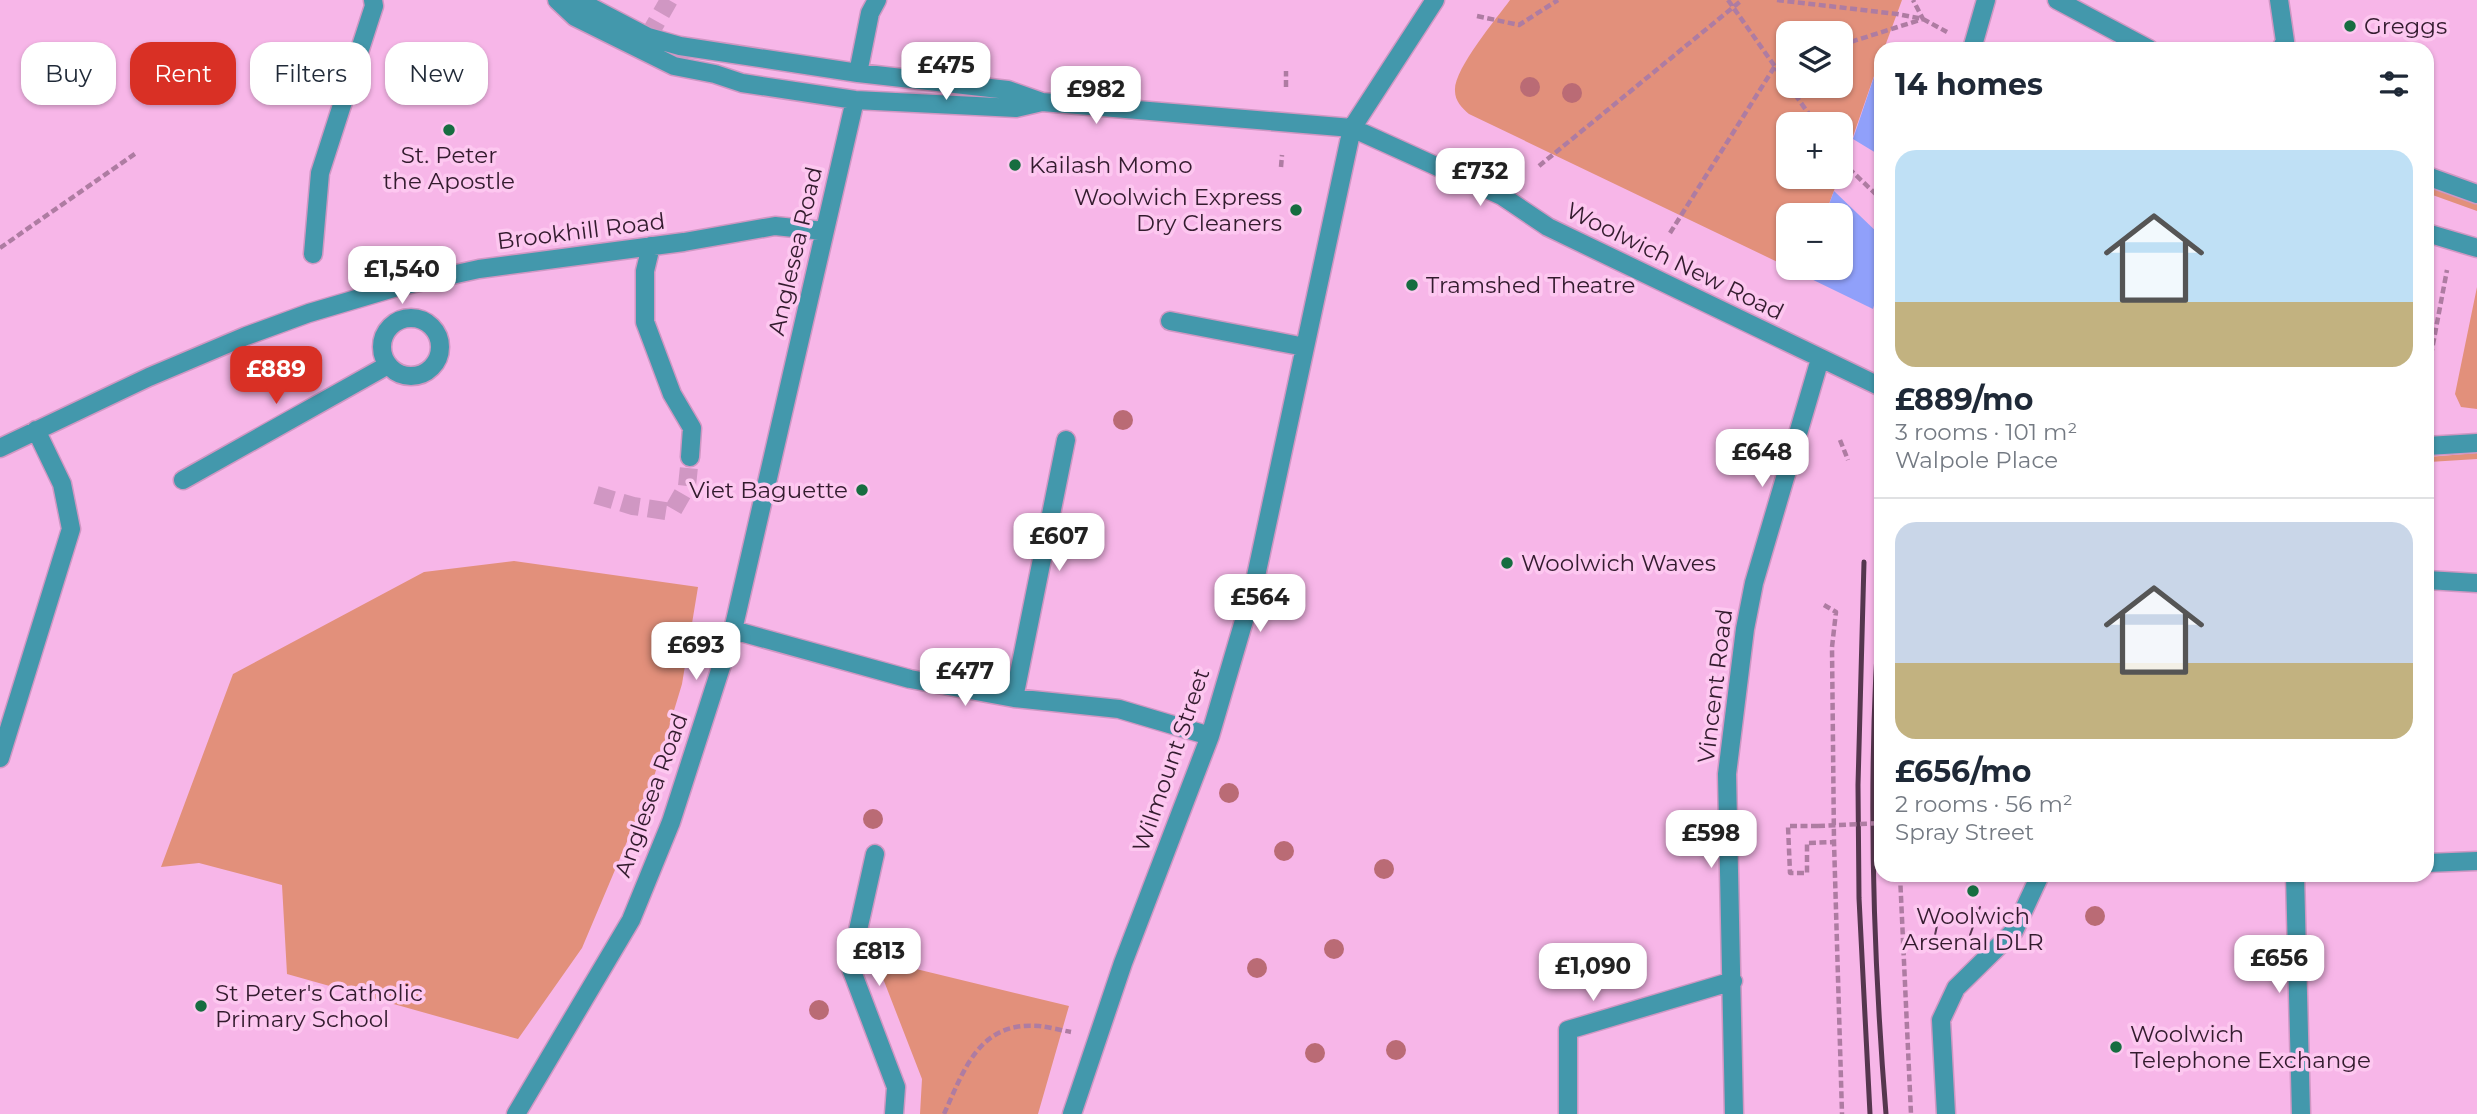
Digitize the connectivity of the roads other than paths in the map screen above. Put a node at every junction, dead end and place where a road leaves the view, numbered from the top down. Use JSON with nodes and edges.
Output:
{"nodes":[{"id":1,"x":373,"y":0,"type":"edge"},
{"id":2,"x":566,"y":0,"type":"edge"},
{"id":3,"x":877,"y":0,"type":"edge"},
{"id":4,"x":1435,"y":0,"type":"edge"},
{"id":5,"x":1986,"y":0,"type":"edge"},
{"id":6,"x":2057,"y":0,"type":"edge"},
{"id":7,"x":2279,"y":0,"type":"edge"},
{"id":8,"x":1974,"y":42,"type":"edge"},
{"id":9,"x":2136,"y":42,"type":"edge"},
{"id":10,"x":2284,"y":42,"type":"edge"},
{"id":11,"x":645,"y":44,"type":"junction"},
{"id":12,"x":858,"y":73,"type":"junction"},
{"id":13,"x":855,"y":100,"type":"junction"},
{"id":14,"x":1042,"y":102,"type":"junction"},
{"id":15,"x":1352,"y":128,"type":"junction"},
{"id":16,"x":2434,"y":179,"type":"edge"},
{"id":17,"x":2477,"y":194,"type":"edge"},
{"id":18,"x":824,"y":231,"type":"junction"},
{"id":19,"x":2434,"y":236,"type":"edge"},
{"id":20,"x":651,"y":246,"type":"junction"},
{"id":21,"x":2477,"y":248,"type":"edge"},
{"id":22,"x":313,"y":254,"type":"dead end"},
{"id":23,"x":397,"y":287,"type":"junction"},
{"id":24,"x":405,"y":318,"type":"junction"},
{"id":25,"x":1170,"y":321,"type":"dead end"},
{"id":26,"x":1305,"y":347,"type":"junction"},
{"id":27,"x":1820,"y":359,"type":"junction"},
{"id":28,"x":388,"y":365,"type":"junction"},
{"id":29,"x":1874,"y":384,"type":"edge"},
{"id":30,"x":36,"y":430,"type":"junction"},
{"id":31,"x":1066,"y":440,"type":"dead end"},
{"id":32,"x":2477,"y":443,"type":"edge"},
{"id":33,"x":2434,"y":446,"type":"edge"},
{"id":34,"x":0,"y":448,"type":"edge"},
{"id":35,"x":690,"y":457,"type":"tunnel mouth"},
{"id":36,"x":183,"y":480,"type":"dead end"},
{"id":37,"x":2434,"y":580,"type":"edge"},
{"id":38,"x":2477,"y":583,"type":"edge"},
{"id":39,"x":733,"y":630,"type":"junction"},
{"id":40,"x":1014,"y":698,"type":"junction"},
{"id":41,"x":1210,"y":736,"type":"junction"},
{"id":42,"x":0,"y":758,"type":"edge"},
{"id":43,"x":875,"y":854,"type":"dead end"},
{"id":44,"x":2477,"y":861,"type":"edge"},
{"id":45,"x":2434,"y":863,"type":"edge"},
{"id":46,"x":2037,"y":882,"type":"edge"},
{"id":47,"x":2295,"y":882,"type":"edge"},
{"id":48,"x":1732,"y":981,"type":"junction"},
{"id":49,"x":516,"y":1114,"type":"edge"},
{"id":50,"x":894,"y":1114,"type":"edge"},
{"id":51,"x":1072,"y":1114,"type":"edge"},
{"id":52,"x":1568,"y":1114,"type":"edge"},
{"id":53,"x":1734,"y":1114,"type":"edge"},
{"id":54,"x":1946,"y":1114,"type":"edge"},
{"id":55,"x":2301,"y":1114,"type":"edge"}],
"edges":[{"from":1,"to":22,"type":"street"},
{"from":2,"to":11,"type":"street","name":"Woolwich New Road"},
{"from":3,"to":12,"type":"street"},
{"from":4,"to":15,"type":"street"},
{"from":5,"to":8,"type":"street"},
{"from":6,"to":9,"type":"street"},
{"from":7,"to":10,"type":"street"},
{"from":11,"to":12,"type":"street","name":"Woolwich New Road"},
{"from":11,"to":13,"type":"street","name":"Woolwich New Road"},
{"from":12,"to":14,"type":"street","name":"Woolwich New Road"},
{"from":13,"to":14,"type":"street","name":"Woolwich New Road"},
{"from":13,"to":18,"type":"street","name":"Anglesea Road"},
{"from":14,"to":15,"type":"street","name":"Woolwich New Road"},
{"from":15,"to":26,"type":"street","name":"Wilmount Street"},
{"from":15,"to":27,"type":"street","name":"Woolwich New Road"},
{"from":16,"to":17,"type":"street"},
{"from":18,"to":20,"type":"street","name":"Brookhill Road"},
{"from":18,"to":39,"type":"street","name":"Anglesea Road"},
{"from":19,"to":21,"type":"street"},
{"from":20,"to":23,"type":"street","name":"Brookhill Road"},
{"from":20,"to":35,"type":"street"},
{"from":23,"to":24,"type":"street"},
{"from":23,"to":30,"type":"street","name":"Brookhill Road"},
{"from":24,"to":28,"type":"street"},
{"from":24,"to":28,"type":"street"},
{"from":25,"to":26,"type":"street"},
{"from":26,"to":41,"type":"street","name":"Wilmount Street"},
{"from":27,"to":29,"type":"street","name":"Woolwich New Road"},
{"from":27,"to":48,"type":"street","name":"Vincent Road"},
{"from":28,"to":36,"type":"street"},
{"from":30,"to":34,"type":"street","name":"Brookhill Road"},
{"from":30,"to":42,"type":"street"},
{"from":31,"to":40,"type":"street"},
{"from":32,"to":33,"type":"street"},
{"from":37,"to":38,"type":"street"},
{"from":39,"to":40,"type":"street"},
{"from":39,"to":49,"type":"street","name":"Anglesea Road"},
{"from":40,"to":41,"type":"street"},
{"from":41,"to":51,"type":"street","name":"Wilmount Street"},
{"from":43,"to":50,"type":"street"},
{"from":44,"to":45,"type":"street"},
{"from":46,"to":54,"type":"street"},
{"from":47,"to":55,"type":"street"},
{"from":48,"to":52,"type":"street"},
{"from":48,"to":53,"type":"street","name":"Vincent Road"}]}
